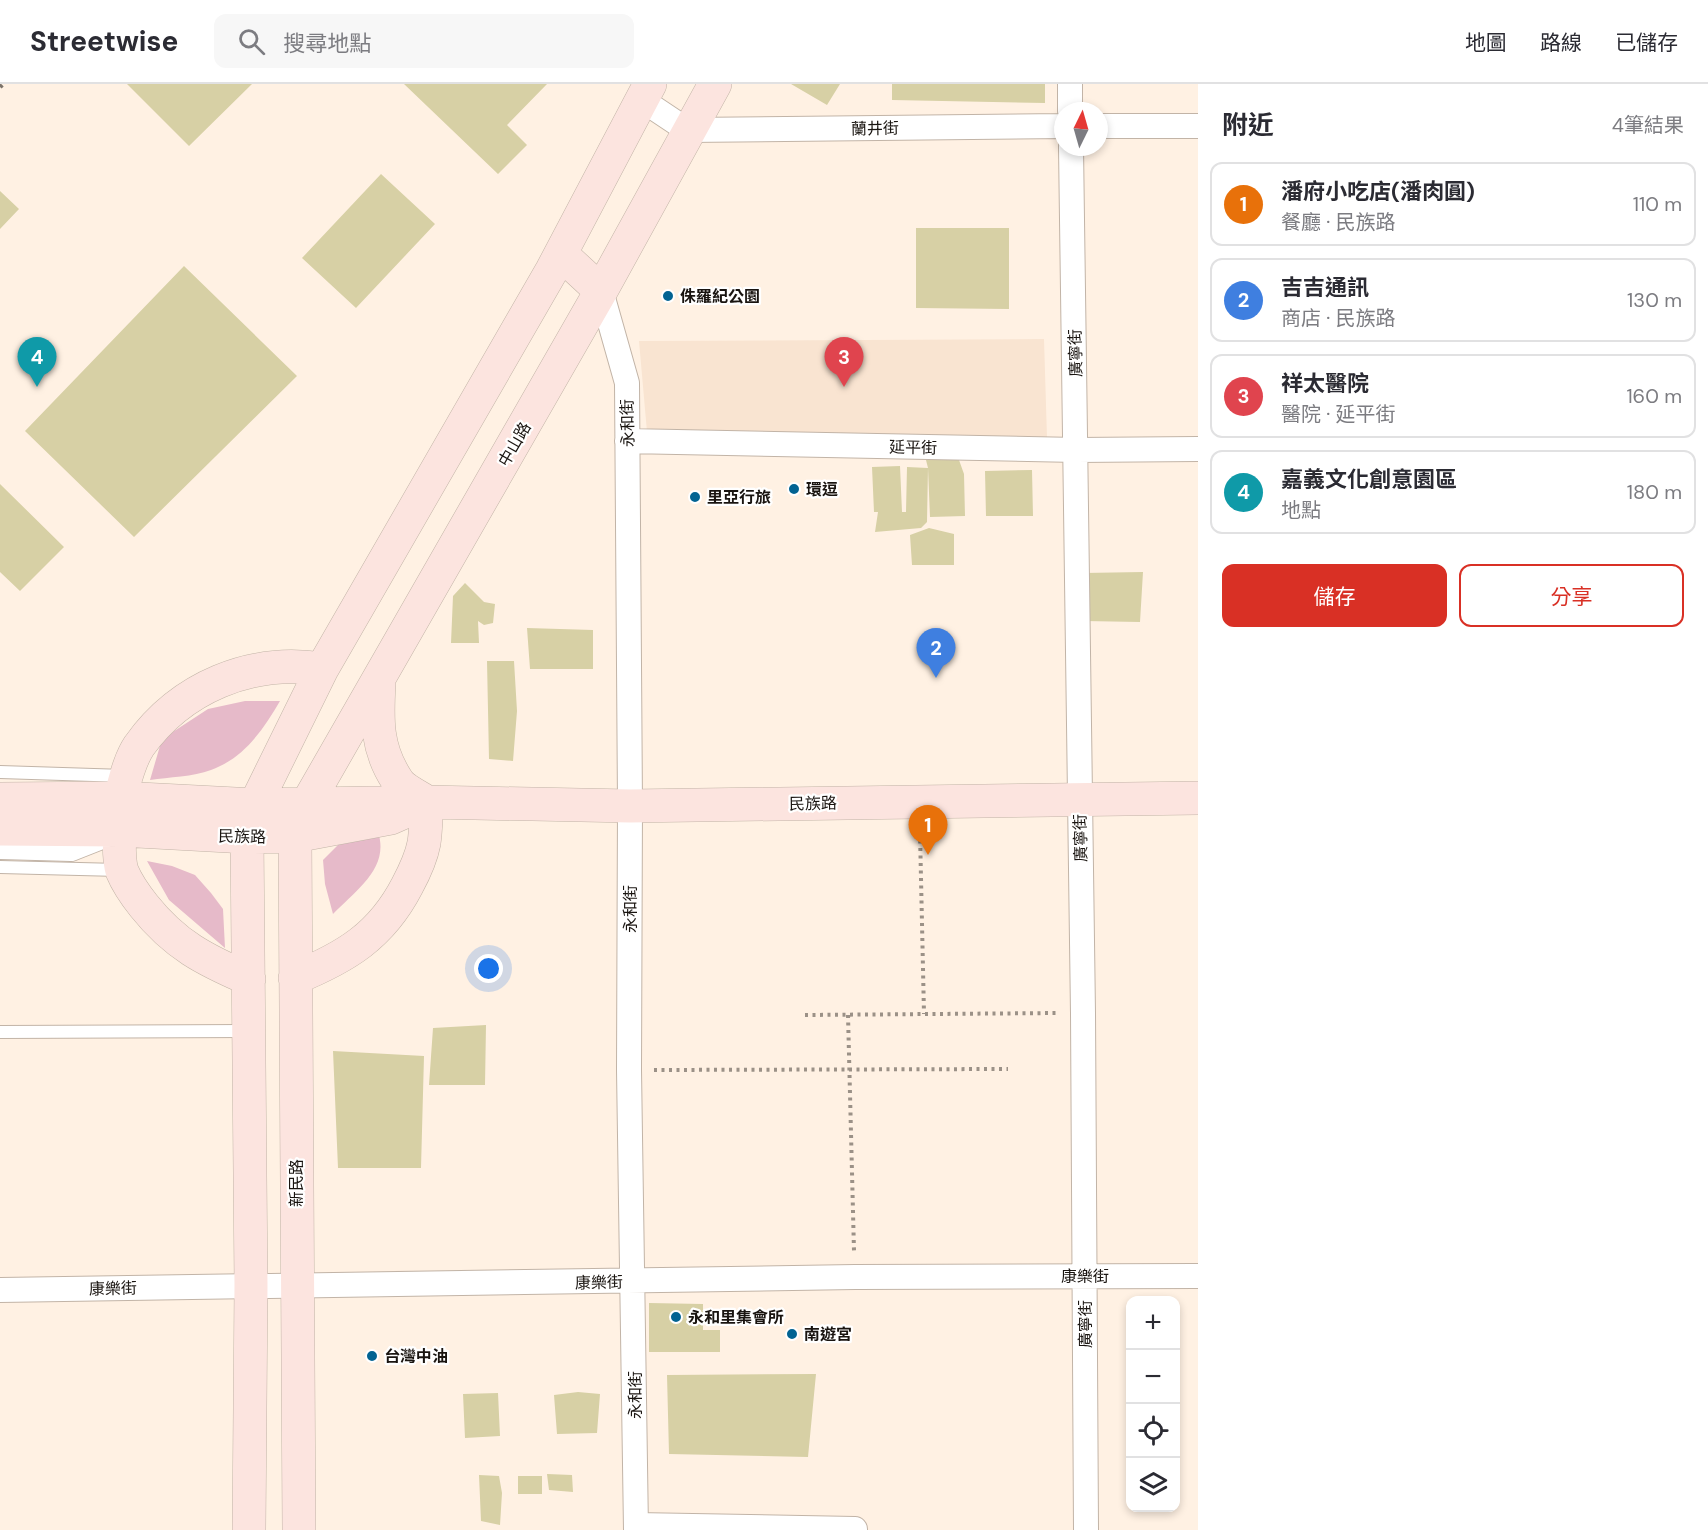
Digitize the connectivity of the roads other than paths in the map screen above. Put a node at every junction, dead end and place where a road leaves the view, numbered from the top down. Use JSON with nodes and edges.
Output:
{"nodes":[{"id":1,"x":715,"y":84,"type":"edge"},
{"id":2,"x":1070,"y":84,"type":"edge"},
{"id":3,"x":646,"y":92,"type":"edge"},
{"id":4,"x":1070,"y":102,"type":"edge"},
{"id":5,"x":1054,"y":126,"type":"edge"},
{"id":6,"x":1108,"y":126,"type":"edge"},
{"id":7,"x":1198,"y":126,"type":"edge"},
{"id":8,"x":687,"y":130,"type":"junction"},
{"id":9,"x":1071,"y":156,"type":"edge"},
{"id":10,"x":561,"y":254,"type":"junction"},
{"id":11,"x":602,"y":291,"type":"junction"},
{"id":12,"x":627,"y":441,"type":"junction"},
{"id":13,"x":1198,"y":449,"type":"edge"},
{"id":14,"x":1077,"y":450,"type":"junction"},
{"id":15,"x":322,"y":669,"type":"junction"},
{"id":16,"x":379,"y":679,"type":"junction"},
{"id":17,"x":0,"y":772,"type":"edge"},
{"id":18,"x":0,"y":783,"type":"edge"},
{"id":19,"x":1198,"y":798,"type":"edge"},
{"id":20,"x":0,"y":799,"type":"edge"},
{"id":21,"x":122,"y":801,"type":"junction"},
{"id":22,"x":1079,"y":801,"type":"junction"},
{"id":23,"x":308,"y":802,"type":"junction"},
{"id":24,"x":427,"y":802,"type":"junction"},
{"id":25,"x":255,"y":805,"type":"junction"},
{"id":26,"x":630,"y":806,"type":"junction"},
{"id":27,"x":63,"y":816,"type":"junction"},
{"id":28,"x":0,"y":829,"type":"edge"},
{"id":29,"x":295,"y":836,"type":"junction"},
{"id":30,"x":247,"y":837,"type":"junction"},
{"id":31,"x":0,"y":847,"type":"edge"},
{"id":32,"x":0,"y":867,"type":"edge"},
{"id":33,"x":122,"y":870,"type":"junction"},
{"id":34,"x":295,"y":978,"type":"junction"},
{"id":35,"x":249,"y":979,"type":"junction"},
{"id":36,"x":249,"y":1031,"type":"junction"},
{"id":37,"x":0,"y":1032,"type":"edge"},
{"id":38,"x":1085,"y":1275,"type":"junction"},
{"id":39,"x":1198,"y":1276,"type":"edge"},
{"id":40,"x":634,"y":1282,"type":"junction"},
{"id":41,"x":251,"y":1286,"type":"junction"},
{"id":42,"x":296,"y":1286,"type":"junction"},
{"id":43,"x":0,"y":1290,"type":"edge"},
{"id":44,"x":636,"y":1528,"type":"edge"},
{"id":45,"x":855,"y":1529,"type":"edge"},
{"id":46,"x":249,"y":1530,"type":"edge"},
{"id":47,"x":299,"y":1530,"type":"edge"},
{"id":48,"x":1086,"y":1530,"type":"edge"}],
"edges":[{"from":1,"to":8,"type":"main road","name":"中山路"},
{"from":2,"to":4,"type":"street"},
{"from":3,"to":8,"type":"street"},
{"from":3,"to":10,"type":"main road"},
{"from":5,"to":8,"type":"street","name":"蘭井街"},
{"from":6,"to":7,"type":"street"},
{"from":8,"to":11,"type":"main road","name":"中山路"},
{"from":9,"to":14,"type":"street","name":"廣寧街"},
{"from":10,"to":11,"type":"main road"},
{"from":10,"to":15,"type":"main road"},
{"from":11,"to":12,"type":"street","name":"永和街"},
{"from":11,"to":16,"type":"main road","name":"中山路"},
{"from":12,"to":14,"type":"street","name":"延平街"},
{"from":12,"to":26,"type":"street","name":"永和街"},
{"from":13,"to":14,"type":"street","name":"延平街"},
{"from":14,"to":22,"type":"street","name":"廣寧街"},
{"from":15,"to":21,"type":"main road"},
{"from":15,"to":25,"type":"main road"},
{"from":16,"to":23,"type":"main road","name":"中山路"},
{"from":16,"to":24,"type":"main road"},
{"from":17,"to":21,"type":"lane"},
{"from":18,"to":27,"type":"street"},
{"from":19,"to":22,"type":"main road","name":"民族路"},
{"from":20,"to":27,"type":"main road"},
{"from":21,"to":25,"type":"main road","name":"民族路"},
{"from":21,"to":27,"type":"main road","name":"民族路"},
{"from":21,"to":27,"type":"street"},
{"from":21,"to":30,"type":"main road","name":"民族路"},
{"from":21,"to":33,"type":"main road"},
{"from":22,"to":26,"type":"main road","name":"民族路"},
{"from":22,"to":38,"type":"street","name":"廣寧街"},
{"from":23,"to":24,"type":"main road","name":"民族路"},
{"from":23,"to":25,"type":"main road","name":"民族路"},
{"from":23,"to":29,"type":"main road","name":"中山路"},
{"from":24,"to":26,"type":"main road","name":"民族路"},
{"from":24,"to":29,"type":"main road","name":"民族路"},
{"from":24,"to":34,"type":"main road"},
{"from":25,"to":30,"type":"main road"},
{"from":26,"to":40,"type":"street","name":"永和街"},
{"from":27,"to":28,"type":"main road"},
{"from":27,"to":31,"type":"street"},
{"from":29,"to":30,"type":"main road","name":"民族路"},
{"from":29,"to":34,"type":"main road","name":"新民路"},
{"from":30,"to":35,"type":"main road"},
{"from":32,"to":33,"type":"lane"},
{"from":33,"to":35,"type":"main road"},
{"from":34,"to":42,"type":"main road","name":"新民路"},
{"from":35,"to":36,"type":"main road"},
{"from":36,"to":37,"type":"lane"},
{"from":36,"to":41,"type":"main road"},
{"from":38,"to":39,"type":"street","name":"康樂街"},
{"from":38,"to":40,"type":"street","name":"康樂街"},
{"from":38,"to":48,"type":"street","name":"廣寧街"},
{"from":40,"to":42,"type":"street","name":"康樂街"},
{"from":40,"to":44,"type":"street","name":"永和街"},
{"from":41,"to":42,"type":"street","name":"康樂街"},
{"from":41,"to":43,"type":"street","name":"康樂街"},
{"from":41,"to":46,"type":"main road"},
{"from":42,"to":47,"type":"main road","name":"新民路"},
{"from":44,"to":45,"type":"street"}]}
